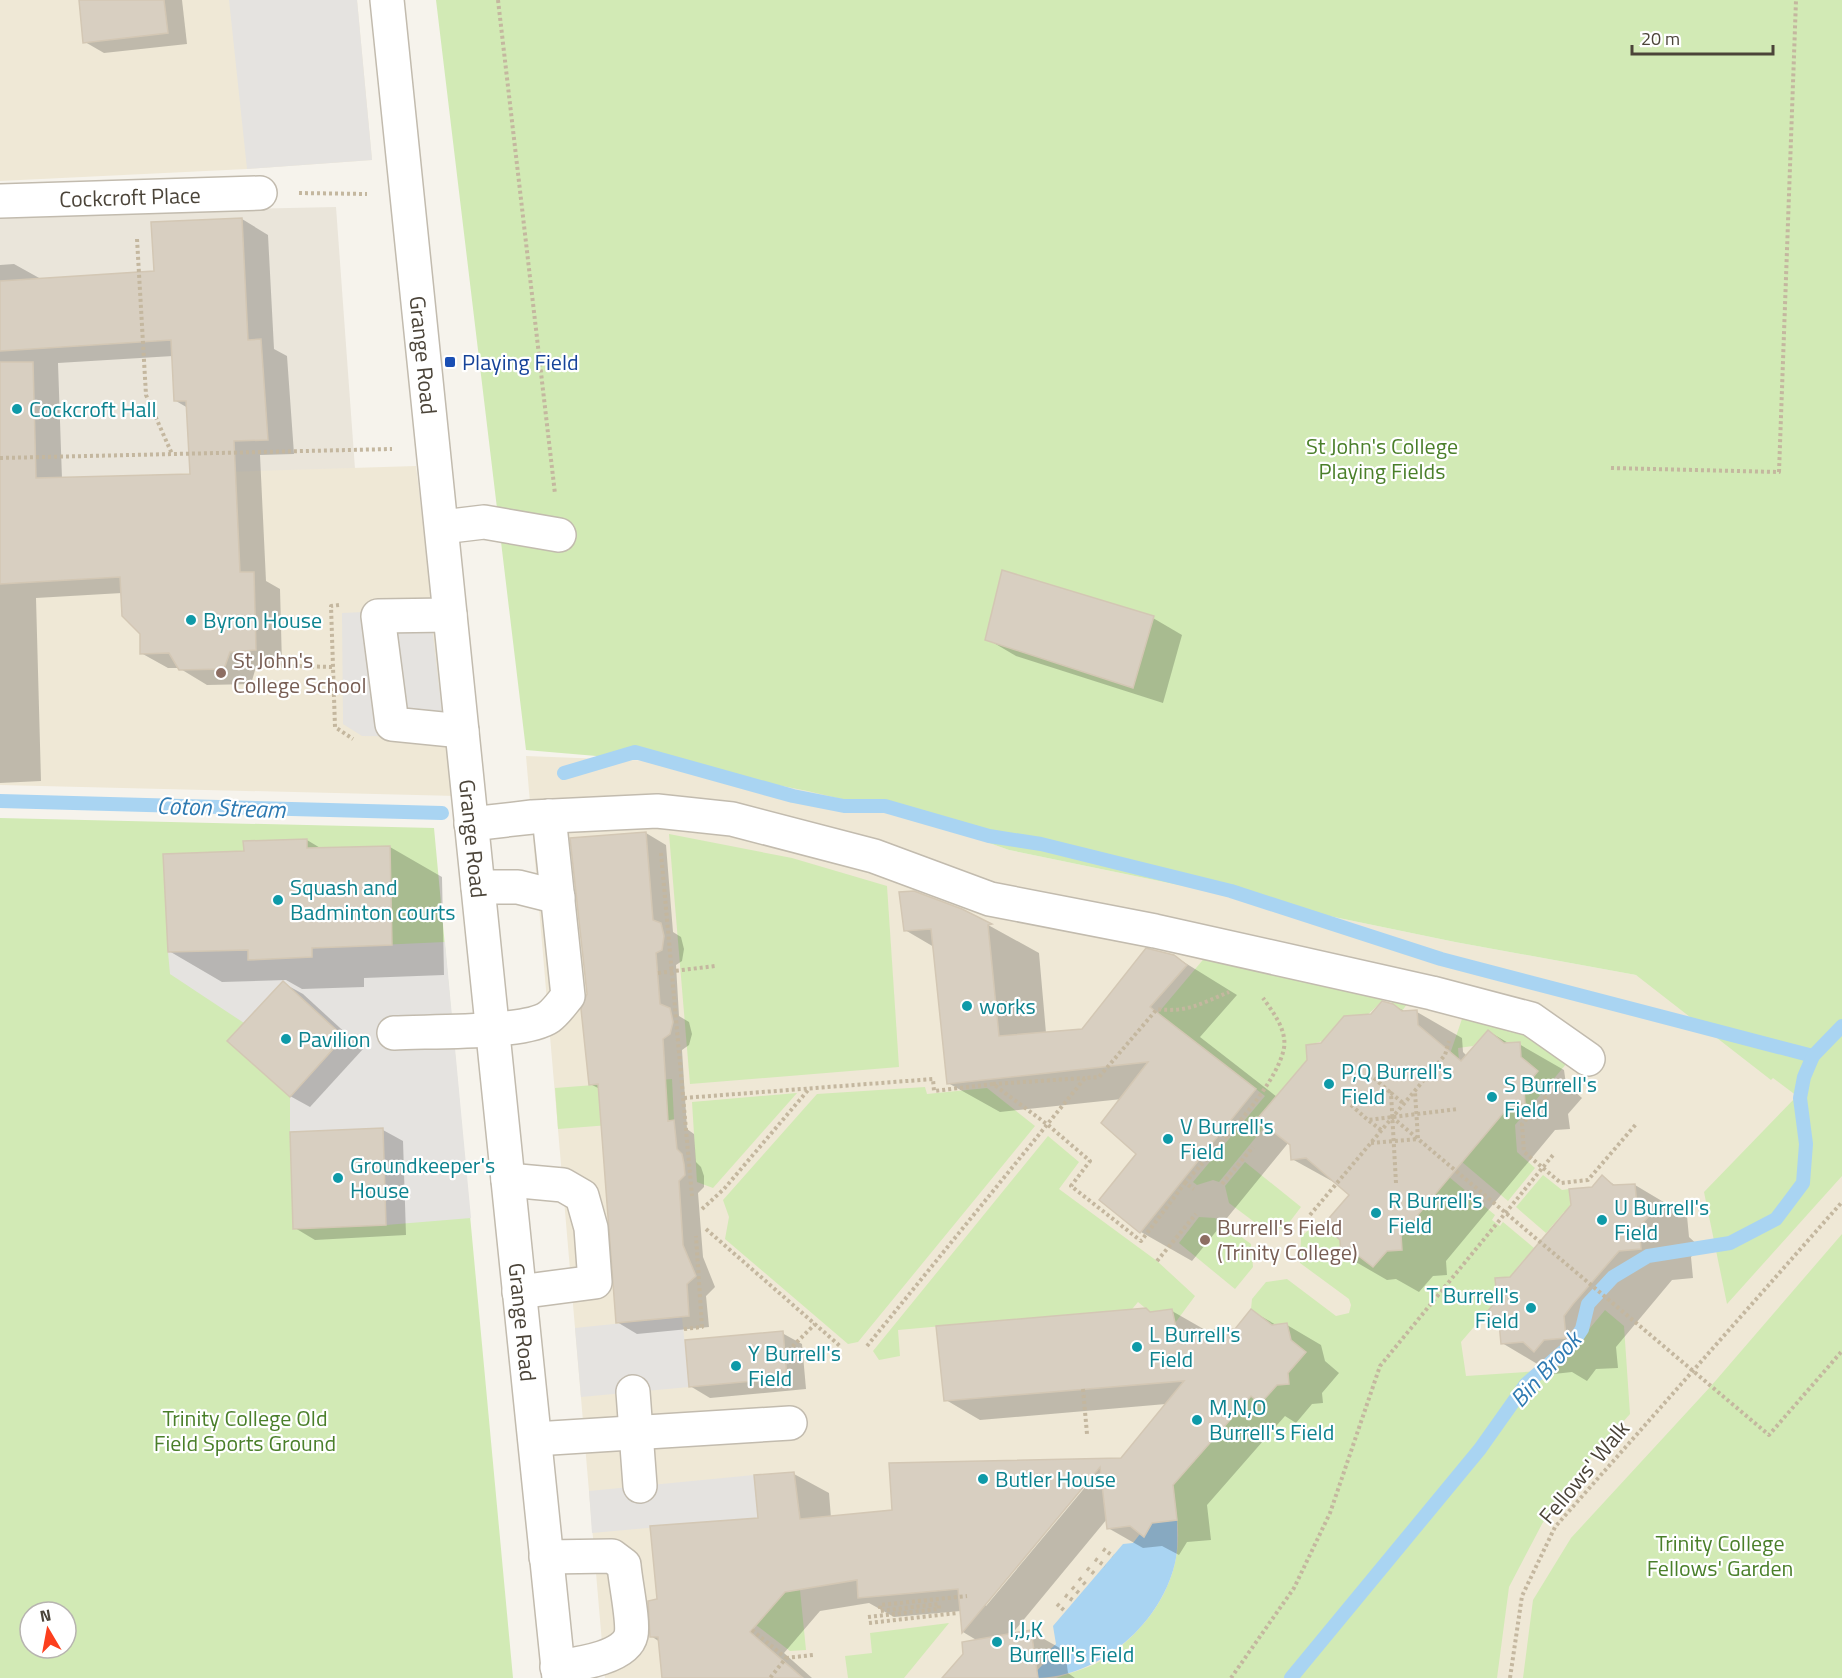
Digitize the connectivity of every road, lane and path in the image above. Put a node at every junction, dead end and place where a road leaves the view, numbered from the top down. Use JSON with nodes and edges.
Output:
{"nodes":[{"id":1,"x":387,"y":0,"type":"edge"},
{"id":2,"x":498,"y":0,"type":"edge"},
{"id":3,"x":1796,"y":0,"type":"edge"},
{"id":4,"x":260,"y":193,"type":"joint"},
{"id":5,"x":406,"y":194,"type":"junction"},
{"id":6,"x":135,"y":197,"type":"junction"},
{"id":7,"x":0,"y":201,"type":"edge"},
{"id":8,"x":431,"y":448,"type":"junction"},
{"id":9,"x":172,"y":454,"type":"junction"},
{"id":10,"x":0,"y":458,"type":"edge"},
{"id":11,"x":1611,"y":468,"type":"dead end"},
{"id":12,"x":442,"y":527,"type":"junction"},
{"id":13,"x":559,"y":535,"type":"joint"},
{"id":14,"x":450,"y":615,"type":"junction"},
{"id":15,"x":257,"y":665,"type":"dead end"},
{"id":16,"x":333,"y":668,"type":"dead end"},
{"id":17,"x":462,"y":730,"type":"junction"},
{"id":18,"x":657,"y":811,"type":"junction"},
{"id":19,"x":549,"y":816,"type":"junction"},
{"id":20,"x":471,"y":824,"type":"junction"},
{"id":21,"x":478,"y":887,"type":"junction"},
{"id":22,"x":558,"y":897,"type":"junction"},
{"id":23,"x":715,"y":966,"type":"dead end"},
{"id":24,"x":672,"y":972,"type":"junction"},
{"id":25,"x":658,"y":973,"type":"dead end"},
{"id":26,"x":1231,"y":991,"type":"dead end"},
{"id":27,"x":1259,"y":994,"type":"dead end"},
{"id":28,"x":1461,"y":1000,"type":"junction"},
{"id":29,"x":492,"y":1029,"type":"junction"},
{"id":30,"x":394,"y":1032,"type":"dead end"},
{"id":31,"x":1585,"y":1056,"type":"joint"},
{"id":32,"x":1085,"y":1078,"type":"junction"},
{"id":33,"x":1374,"y":1078,"type":"dead end"},
{"id":34,"x":993,"y":1084,"type":"junction"},
{"id":35,"x":810,"y":1089,"type":"junction"},
{"id":36,"x":1414,"y":1091,"type":"junction"},
{"id":37,"x":1391,"y":1093,"type":"junction"},
{"id":38,"x":684,"y":1098,"type":"junction"},
{"id":39,"x":1403,"y":1103,"type":"junction"},
{"id":40,"x":1351,"y":1105,"type":"dead end"},
{"id":41,"x":1458,"y":1109,"type":"dead end"},
{"id":42,"x":1416,"y":1114,"type":"junction"},
{"id":43,"x":1392,"y":1117,"type":"junction"},
{"id":44,"x":1368,"y":1120,"type":"junction"},
{"id":45,"x":1637,"y":1123,"type":"dead end"},
{"id":46,"x":1047,"y":1125,"type":"junction"},
{"id":47,"x":1381,"y":1130,"type":"junction"},
{"id":48,"x":1418,"y":1139,"type":"junction"},
{"id":49,"x":1394,"y":1141,"type":"junction"},
{"id":50,"x":1371,"y":1143,"type":"junction"},
{"id":51,"x":1253,"y":1147,"type":"dead end"},
{"id":52,"x":1553,"y":1155,"type":"dead end"},
{"id":53,"x":1543,"y":1167,"type":"junction"},
{"id":54,"x":508,"y":1180,"type":"junction"},
{"id":55,"x":1185,"y":1183,"type":"junction"},
{"id":56,"x":1396,"y":1183,"type":"dead end"},
{"id":57,"x":1222,"y":1184,"type":"dead end"},
{"id":58,"x":1194,"y":1189,"type":"dead end"},
{"id":59,"x":692,"y":1196,"type":"dead end"},
{"id":60,"x":1842,"y":1202,"type":"edge"},
{"id":61,"x":702,"y":1209,"type":"dead end"},
{"id":62,"x":1506,"y":1211,"type":"junction"},
{"id":63,"x":1196,"y":1214,"type":"dead end"},
{"id":64,"x":1310,"y":1215,"type":"dead end"},
{"id":65,"x":706,"y":1229,"type":"dead end"},
{"id":66,"x":696,"y":1236,"type":"dead end"},
{"id":67,"x":1157,"y":1261,"type":"dead end"},
{"id":68,"x":519,"y":1292,"type":"junction"},
{"id":69,"x":815,"y":1324,"type":"junction"},
{"id":70,"x":684,"y":1329,"type":"dead end"},
{"id":71,"x":840,"y":1346,"type":"dead end"},
{"id":72,"x":867,"y":1346,"type":"dead end"},
{"id":73,"x":1842,"y":1351,"type":"edge"},
{"id":74,"x":784,"y":1354,"type":"dead end"},
{"id":75,"x":1693,"y":1371,"type":"junction"},
{"id":76,"x":1083,"y":1389,"type":"dead end"},
{"id":77,"x":633,"y":1392,"type":"dead end"},
{"id":78,"x":790,"y":1423,"type":"dead end"},
{"id":79,"x":635,"y":1433,"type":"junction"},
{"id":80,"x":1087,"y":1434,"type":"dead end"},
{"id":81,"x":535,"y":1439,"type":"junction"},
{"id":82,"x":640,"y":1486,"type":"dead end"},
{"id":83,"x":1103,"y":1549,"type":"dead end"},
{"id":84,"x":1113,"y":1556,"type":"dead end"},
{"id":85,"x":546,"y":1557,"type":"junction"},
{"id":86,"x":1095,"y":1559,"type":"dead end"},
{"id":87,"x":1105,"y":1566,"type":"dead end"},
{"id":88,"x":1087,"y":1568,"type":"dead end"},
{"id":89,"x":1096,"y":1575,"type":"dead end"},
{"id":90,"x":1079,"y":1578,"type":"dead end"},
{"id":91,"x":1087,"y":1586,"type":"dead end"},
{"id":92,"x":1072,"y":1587,"type":"dead end"},
{"id":93,"x":1080,"y":1594,"type":"dead end"},
{"id":94,"x":1065,"y":1595,"type":"dead end"},
{"id":95,"x":967,"y":1596,"type":"dead end"},
{"id":96,"x":1074,"y":1601,"type":"dead end"},
{"id":97,"x":1057,"y":1604,"type":"dead end"},
{"id":98,"x":1066,"y":1612,"type":"dead end"},
{"id":99,"x":957,"y":1613,"type":"dead end"},
{"id":100,"x":868,"y":1617,"type":"dead end"},
{"id":101,"x":869,"y":1623,"type":"dead end"},
{"id":102,"x":752,"y":1630,"type":"dead end"},
{"id":103,"x":813,"y":1654,"type":"dead end"},
{"id":104,"x":786,"y":1658,"type":"junction"},
{"id":105,"x":558,"y":1673,"type":"edge"},
{"id":106,"x":770,"y":1678,"type":"edge"},
{"id":107,"x":1231,"y":1678,"type":"edge"},
{"id":108,"x":1510,"y":1678,"type":"edge"}],
"edges":[{"from":1,"to":5,"type":"street","name":"Grange Road"},
{"from":2,"to":13,"type":"path"},
{"from":3,"to":11,"type":"path"},
{"from":4,"to":5,"type":"path"},
{"from":4,"to":6,"type":"street","name":"Cockcroft Place"},
{"from":5,"to":8,"type":"street","name":"Grange Road"},
{"from":6,"to":7,"type":"street","name":"Cockcroft Place"},
{"from":6,"to":9,"type":"path"},
{"from":8,"to":9,"type":"path"},
{"from":8,"to":12,"type":"street","name":"Grange Road"},
{"from":9,"to":10,"type":"path"},
{"from":12,"to":13,"type":"street"},
{"from":12,"to":14,"type":"street","name":"Grange Road"},
{"from":14,"to":17,"type":"street","name":"Grange Road"},
{"from":14,"to":17,"type":"street"},
{"from":15,"to":16,"type":"path"},
{"from":17,"to":20,"type":"street","name":"Grange Road"},
{"from":18,"to":19,"type":"street"},
{"from":18,"to":24,"type":"path"},
{"from":18,"to":28,"type":"street"},
{"from":19,"to":20,"type":"street"},
{"from":19,"to":22,"type":"street"},
{"from":20,"to":21,"type":"street","name":"Grange Road"},
{"from":21,"to":22,"type":"street"},
{"from":21,"to":29,"type":"street","name":"Grange Road"},
{"from":22,"to":29,"type":"street"},
{"from":23,"to":24,"type":"path"},
{"from":24,"to":25,"type":"path"},
{"from":24,"to":38,"type":"path"},
{"from":26,"to":32,"type":"path"},
{"from":27,"to":55,"type":"path"},
{"from":28,"to":31,"type":"street"},
{"from":28,"to":36,"type":"path"},
{"from":29,"to":30,"type":"street"},
{"from":29,"to":54,"type":"street","name":"Grange Road"},
{"from":31,"to":53,"type":"path"},
{"from":32,"to":34,"type":"path"},
{"from":32,"to":46,"type":"path"},
{"from":33,"to":37,"type":"path"},
{"from":34,"to":35,"type":"path"},
{"from":34,"to":46,"type":"path"},
{"from":35,"to":38,"type":"path"},
{"from":35,"to":61,"type":"path"},
{"from":36,"to":39,"type":"path"},
{"from":36,"to":42,"type":"path"},
{"from":37,"to":39,"type":"path"},
{"from":37,"to":43,"type":"path"},
{"from":38,"to":59,"type":"path"},
{"from":39,"to":43,"type":"path"},
{"from":40,"to":44,"type":"path"},
{"from":41,"to":42,"type":"path"},
{"from":42,"to":43,"type":"path"},
{"from":42,"to":48,"type":"path"},
{"from":43,"to":44,"type":"path"},
{"from":43,"to":47,"type":"path"},
{"from":43,"to":48,"type":"path"},
{"from":43,"to":49,"type":"path"},
{"from":44,"to":47,"type":"path"},
{"from":45,"to":53,"type":"path"},
{"from":46,"to":55,"type":"path"},
{"from":46,"to":72,"type":"path"},
{"from":47,"to":50,"type":"path"},
{"from":48,"to":49,"type":"path"},
{"from":48,"to":62,"type":"path"},
{"from":49,"to":50,"type":"path"},
{"from":49,"to":56,"type":"path"},
{"from":50,"to":64,"type":"path"},
{"from":51,"to":57,"type":"path"},
{"from":52,"to":53,"type":"path"},
{"from":53,"to":62,"type":"path"},
{"from":54,"to":68,"type":"street","name":"Grange Road"},
{"from":54,"to":68,"type":"street"},
{"from":55,"to":58,"type":"path"},
{"from":60,"to":75,"type":"path","name":"Fellows' Walk"},
{"from":62,"to":75,"type":"path"},
{"from":62,"to":107,"type":"path"},
{"from":63,"to":67,"type":"path"},
{"from":65,"to":69,"type":"path"},
{"from":66,"to":70,"type":"path"},
{"from":68,"to":81,"type":"street","name":"Grange Road"},
{"from":69,"to":71,"type":"path"},
{"from":69,"to":74,"type":"path"},
{"from":73,"to":75,"type":"path"},
{"from":75,"to":108,"type":"path","name":"Fellows' Walk"},
{"from":76,"to":80,"type":"path"},
{"from":77,"to":79,"type":"street"},
{"from":78,"to":79,"type":"street"},
{"from":79,"to":81,"type":"street"},
{"from":79,"to":82,"type":"street"},
{"from":81,"to":85,"type":"street","name":"Grange Road"},
{"from":83,"to":84,"type":"path"},
{"from":85,"to":105,"type":"street","name":"Grange Road"},
{"from":85,"to":105,"type":"street"},
{"from":86,"to":87,"type":"path"},
{"from":88,"to":89,"type":"path"},
{"from":90,"to":91,"type":"path"},
{"from":92,"to":93,"type":"path"},
{"from":94,"to":96,"type":"path"},
{"from":95,"to":100,"type":"path"},
{"from":97,"to":98,"type":"path"},
{"from":99,"to":101,"type":"path"},
{"from":102,"to":104,"type":"path"},
{"from":103,"to":104,"type":"path"},
{"from":104,"to":106,"type":"path"}]}
